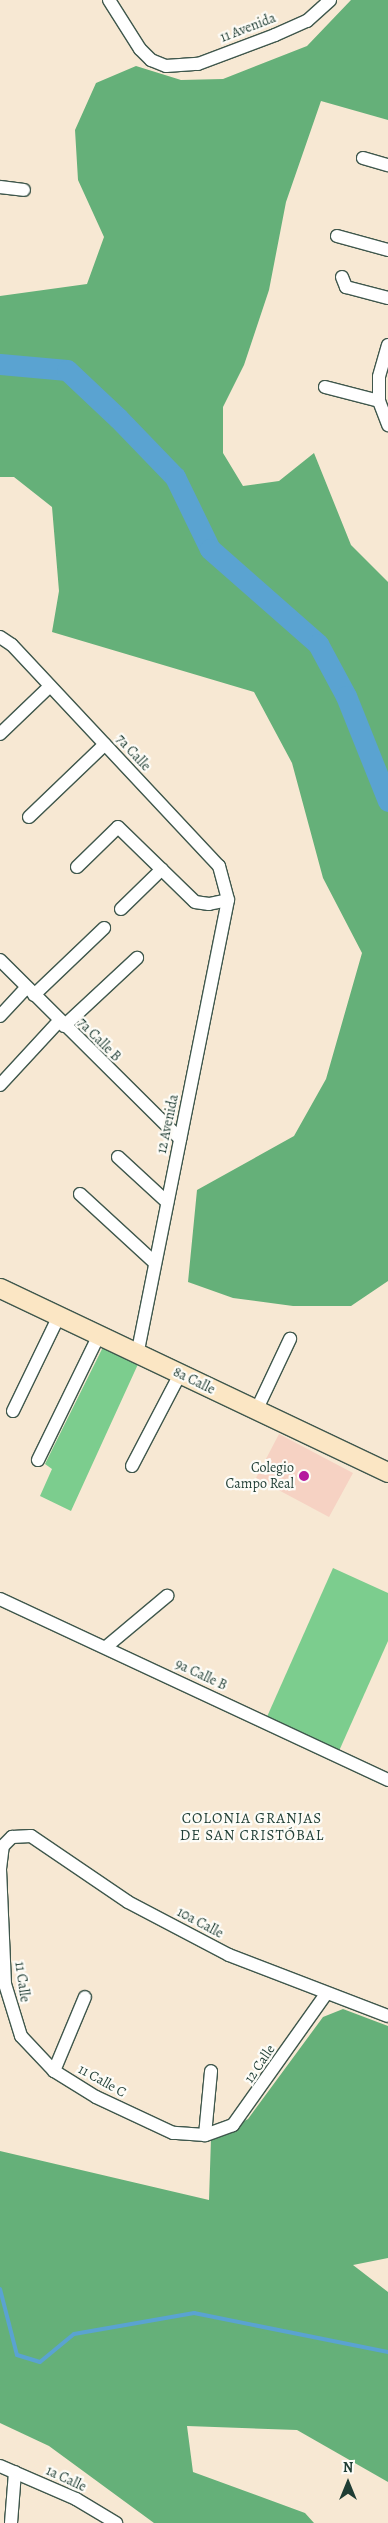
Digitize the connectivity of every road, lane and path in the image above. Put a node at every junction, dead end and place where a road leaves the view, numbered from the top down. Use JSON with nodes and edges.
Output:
{"nodes":[{"id":1,"x":109,"y":0,"type":"edge"},
{"id":2,"x":330,"y":0,"type":"edge"},
{"id":3,"x":363,"y":158,"type":"dead end"},
{"id":4,"x":388,"y":165,"type":"edge"},
{"id":5,"x":0,"y":187,"type":"edge"},
{"id":6,"x":24,"y":190,"type":"dead end"},
{"id":7,"x":337,"y":236,"type":"dead end"},
{"id":8,"x":388,"y":250,"type":"edge"},
{"id":9,"x":342,"y":277,"type":"dead end"},
{"id":10,"x":388,"y":298,"type":"edge"},
{"id":11,"x":388,"y":345,"type":"edge"},
{"id":12,"x":325,"y":387,"type":"dead end"},
{"id":13,"x":379,"y":401,"type":"junction"},
{"id":14,"x":388,"y":425,"type":"edge"},
{"id":15,"x":0,"y":637,"type":"edge"},
{"id":16,"x":50,"y":686,"type":"junction"},
{"id":17,"x":0,"y":734,"type":"edge"},
{"id":18,"x":105,"y":744,"type":"junction"},
{"id":19,"x":29,"y":817,"type":"dead end"},
{"id":20,"x":77,"y":867,"type":"dead end"},
{"id":21,"x":162,"y":870,"type":"junction"},
{"id":22,"x":228,"y":900,"type":"junction"},
{"id":23,"x":120,"y":909,"type":"dead end"},
{"id":24,"x":104,"y":928,"type":"dead end"},
{"id":25,"x":137,"y":958,"type":"dead end"},
{"id":26,"x":0,"y":960,"type":"edge"},
{"id":27,"x":30,"y":992,"type":"junction"},
{"id":28,"x":0,"y":1016,"type":"edge"},
{"id":29,"x":62,"y":1024,"type":"junction"},
{"id":30,"x":0,"y":1085,"type":"edge"},
{"id":31,"x":180,"y":1139,"type":"junction"},
{"id":32,"x":118,"y":1157,"type":"dead end"},
{"id":33,"x":80,"y":1194,"type":"dead end"},
{"id":34,"x":167,"y":1202,"type":"junction"},
{"id":35,"x":155,"y":1263,"type":"junction"},
{"id":36,"x":0,"y":1288,"type":"edge"},
{"id":37,"x":59,"y":1316,"type":"junction"},
{"id":38,"x":99,"y":1335,"type":"junction"},
{"id":39,"x":290,"y":1339,"type":"dead end"},
{"id":40,"x":136,"y":1354,"type":"junction"},
{"id":41,"x":180,"y":1374,"type":"junction"},
{"id":42,"x":13,"y":1411,"type":"dead end"},
{"id":43,"x":256,"y":1411,"type":"junction"},
{"id":44,"x":38,"y":1460,"type":"dead end"},
{"id":45,"x":132,"y":1466,"type":"dead end"},
{"id":46,"x":388,"y":1472,"type":"edge"},
{"id":47,"x":166,"y":1596,"type":"dead end"},
{"id":48,"x":0,"y":1599,"type":"edge"},
{"id":49,"x":106,"y":1648,"type":"junction"},
{"id":50,"x":388,"y":1780,"type":"edge"},
{"id":51,"x":12,"y":1837,"type":"joint"},
{"id":52,"x":326,"y":1994,"type":"junction"},
{"id":53,"x":85,"y":1997,"type":"dead end"},
{"id":54,"x":12,"y":2014,"type":"joint"},
{"id":55,"x":388,"y":2016,"type":"edge"},
{"id":56,"x":54,"y":2071,"type":"junction"},
{"id":57,"x":211,"y":2071,"type":"dead end"},
{"id":58,"x":205,"y":2135,"type":"junction"},
{"id":59,"x":0,"y":2466,"type":"edge"},
{"id":60,"x":15,"y":2472,"type":"junction"},
{"id":61,"x":11,"y":2523,"type":"edge"},
{"id":62,"x":116,"y":2523,"type":"edge"}],
"edges":[{"from":1,"to":2,"type":"street","name":"11 Avenida"},
{"from":3,"to":4,"type":"street"},
{"from":5,"to":6,"type":"street"},
{"from":7,"to":8,"type":"street"},
{"from":9,"to":10,"type":"street"},
{"from":11,"to":13,"type":"street"},
{"from":12,"to":13,"type":"street"},
{"from":13,"to":14,"type":"street"},
{"from":15,"to":16,"type":"street","name":"7a Calle"},
{"from":16,"to":17,"type":"street"},
{"from":16,"to":18,"type":"street","name":"7a Calle"},
{"from":18,"to":19,"type":"street"},
{"from":18,"to":22,"type":"street","name":"7a Calle"},
{"from":20,"to":21,"type":"street"},
{"from":21,"to":22,"type":"street"},
{"from":21,"to":23,"type":"street"},
{"from":22,"to":31,"type":"street","name":"12 Avenida"},
{"from":24,"to":27,"type":"street"},
{"from":25,"to":29,"type":"street"},
{"from":26,"to":27,"type":"street","name":"7a Calle B"},
{"from":27,"to":28,"type":"street"},
{"from":27,"to":29,"type":"street","name":"7a Calle B"},
{"from":29,"to":30,"type":"street"},
{"from":29,"to":31,"type":"street","name":"7a Calle B"},
{"from":31,"to":34,"type":"street","name":"12 Avenida"},
{"from":32,"to":34,"type":"street"},
{"from":33,"to":35,"type":"street"},
{"from":34,"to":35,"type":"street","name":"12 Avenida"},
{"from":35,"to":40,"type":"street","name":"12 Avenida"},
{"from":36,"to":37,"type":"street","name":"8a Calle"},
{"from":37,"to":38,"type":"street","name":"8a Calle"},
{"from":37,"to":42,"type":"street"},
{"from":38,"to":40,"type":"street","name":"8a Calle"},
{"from":38,"to":44,"type":"street"},
{"from":39,"to":43,"type":"street"},
{"from":40,"to":41,"type":"street","name":"8a Calle"},
{"from":41,"to":43,"type":"street","name":"8a Calle"},
{"from":41,"to":45,"type":"street"},
{"from":43,"to":46,"type":"street","name":"8a Calle"},
{"from":47,"to":49,"type":"street"},
{"from":48,"to":49,"type":"street","name":"9a Calle B"},
{"from":49,"to":50,"type":"street","name":"9a Calle B"},
{"from":51,"to":52,"type":"street","name":"10a Calle"},
{"from":51,"to":54,"type":"street","name":"11 Calle"},
{"from":52,"to":55,"type":"street","name":"10a Calle"},
{"from":52,"to":58,"type":"street","name":"12 Calle"},
{"from":53,"to":56,"type":"street"},
{"from":54,"to":56,"type":"street","name":"11 Calle C"},
{"from":56,"to":58,"type":"street","name":"11 Calle C"},
{"from":57,"to":58,"type":"street"},
{"from":59,"to":60,"type":"street","name":"1a Calle"},
{"from":60,"to":61,"type":"street"},
{"from":60,"to":62,"type":"street","name":"1a Calle"}]}
